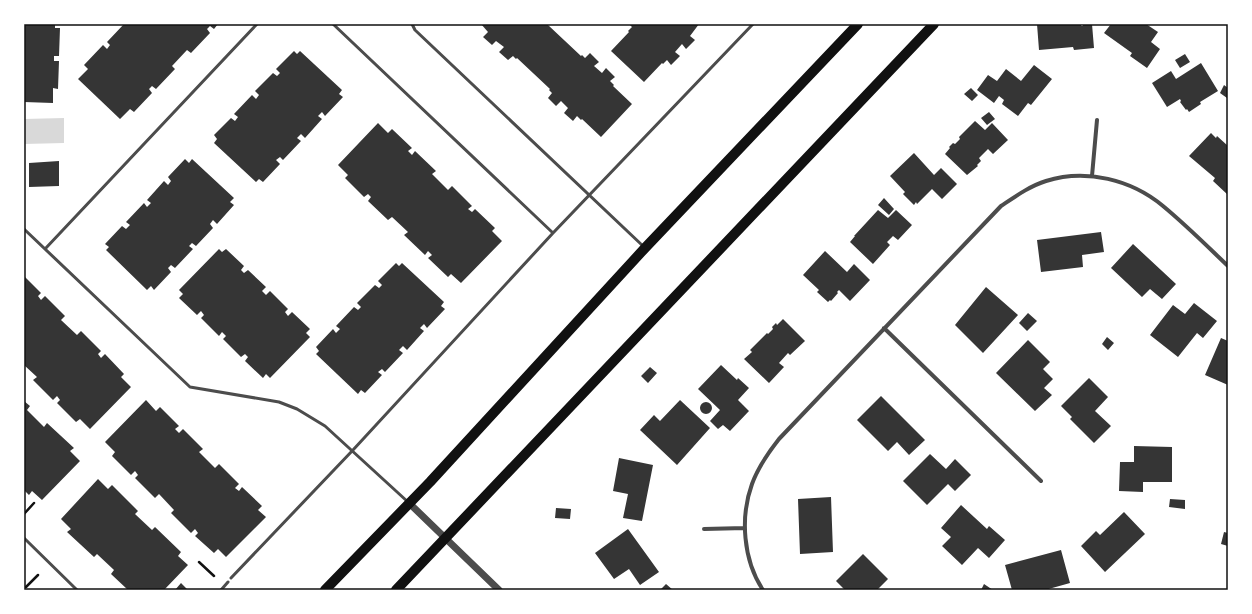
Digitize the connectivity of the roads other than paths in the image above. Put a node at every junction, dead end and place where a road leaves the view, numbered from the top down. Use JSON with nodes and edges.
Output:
{"nodes":[{"id":1,"x":258,"y":24,"type":"edge"},
{"id":2,"x":333,"y":24,"type":"edge"},
{"id":3,"x":412,"y":24,"type":"edge"},
{"id":4,"x":753,"y":24,"type":"edge"},
{"id":5,"x":858,"y":24,"type":"edge"},
{"id":6,"x":934,"y":24,"type":"edge"},
{"id":7,"x":1097,"y":120,"type":"dead end"},
{"id":8,"x":1092,"y":176,"type":"junction"},
{"id":9,"x":590,"y":195,"type":"junction"},
{"id":10,"x":24,"y":228,"type":"edge"},
{"id":11,"x":553,"y":233,"type":"junction"},
{"id":12,"x":645,"y":248,"type":"junction"},
{"id":13,"x":45,"y":249,"type":"junction"},
{"id":14,"x":1228,"y":266,"type":"edge"},
{"id":15,"x":884,"y":328,"type":"junction"},
{"id":16,"x":353,"y":450,"type":"junction"},
{"id":17,"x":1041,"y":481,"type":"dead end"},
{"id":18,"x":409,"y":503,"type":"junction"},
{"id":19,"x":745,"y":528,"type":"junction"},
{"id":20,"x":704,"y":529,"type":"dead end"},
{"id":21,"x":24,"y":538,"type":"edge"},
{"id":22,"x":445,"y":538,"type":"junction"},
{"id":23,"x":231,"y":578,"type":"dead end"},
{"id":24,"x":228,"y":582,"type":"dead end"},
{"id":25,"x":77,"y":590,"type":"edge"},
{"id":26,"x":221,"y":590,"type":"edge"},
{"id":27,"x":325,"y":590,"type":"edge"},
{"id":28,"x":396,"y":590,"type":"edge"},
{"id":29,"x":499,"y":590,"type":"edge"},
{"id":30,"x":764,"y":590,"type":"edge"}],
"edges":[{"from":1,"to":13,"type":"lane"},
{"from":2,"to":11,"type":"lane"},
{"from":3,"to":9,"type":"lane"},
{"from":4,"to":9,"type":"lane"},
{"from":5,"to":12,"type":"main road"},
{"from":6,"to":22,"type":"main road"},
{"from":7,"to":8,"type":"street"},
{"from":8,"to":14,"type":"street"},
{"from":8,"to":15,"type":"street"},
{"from":9,"to":11,"type":"lane"},
{"from":9,"to":12,"type":"lane"},
{"from":10,"to":13,"type":"lane"},
{"from":11,"to":16,"type":"lane"},
{"from":12,"to":18,"type":"main road"},
{"from":13,"to":16,"type":"lane"},
{"from":15,"to":17,"type":"street"},
{"from":15,"to":19,"type":"street"},
{"from":16,"to":18,"type":"lane"},
{"from":16,"to":23,"type":"lane"},
{"from":18,"to":22,"type":"street"},
{"from":18,"to":27,"type":"main road"},
{"from":19,"to":20,"type":"street"},
{"from":19,"to":30,"type":"street"},
{"from":21,"to":25,"type":"lane"},
{"from":22,"to":28,"type":"main road"},
{"from":22,"to":29,"type":"street"},
{"from":24,"to":26,"type":"lane"}]}
